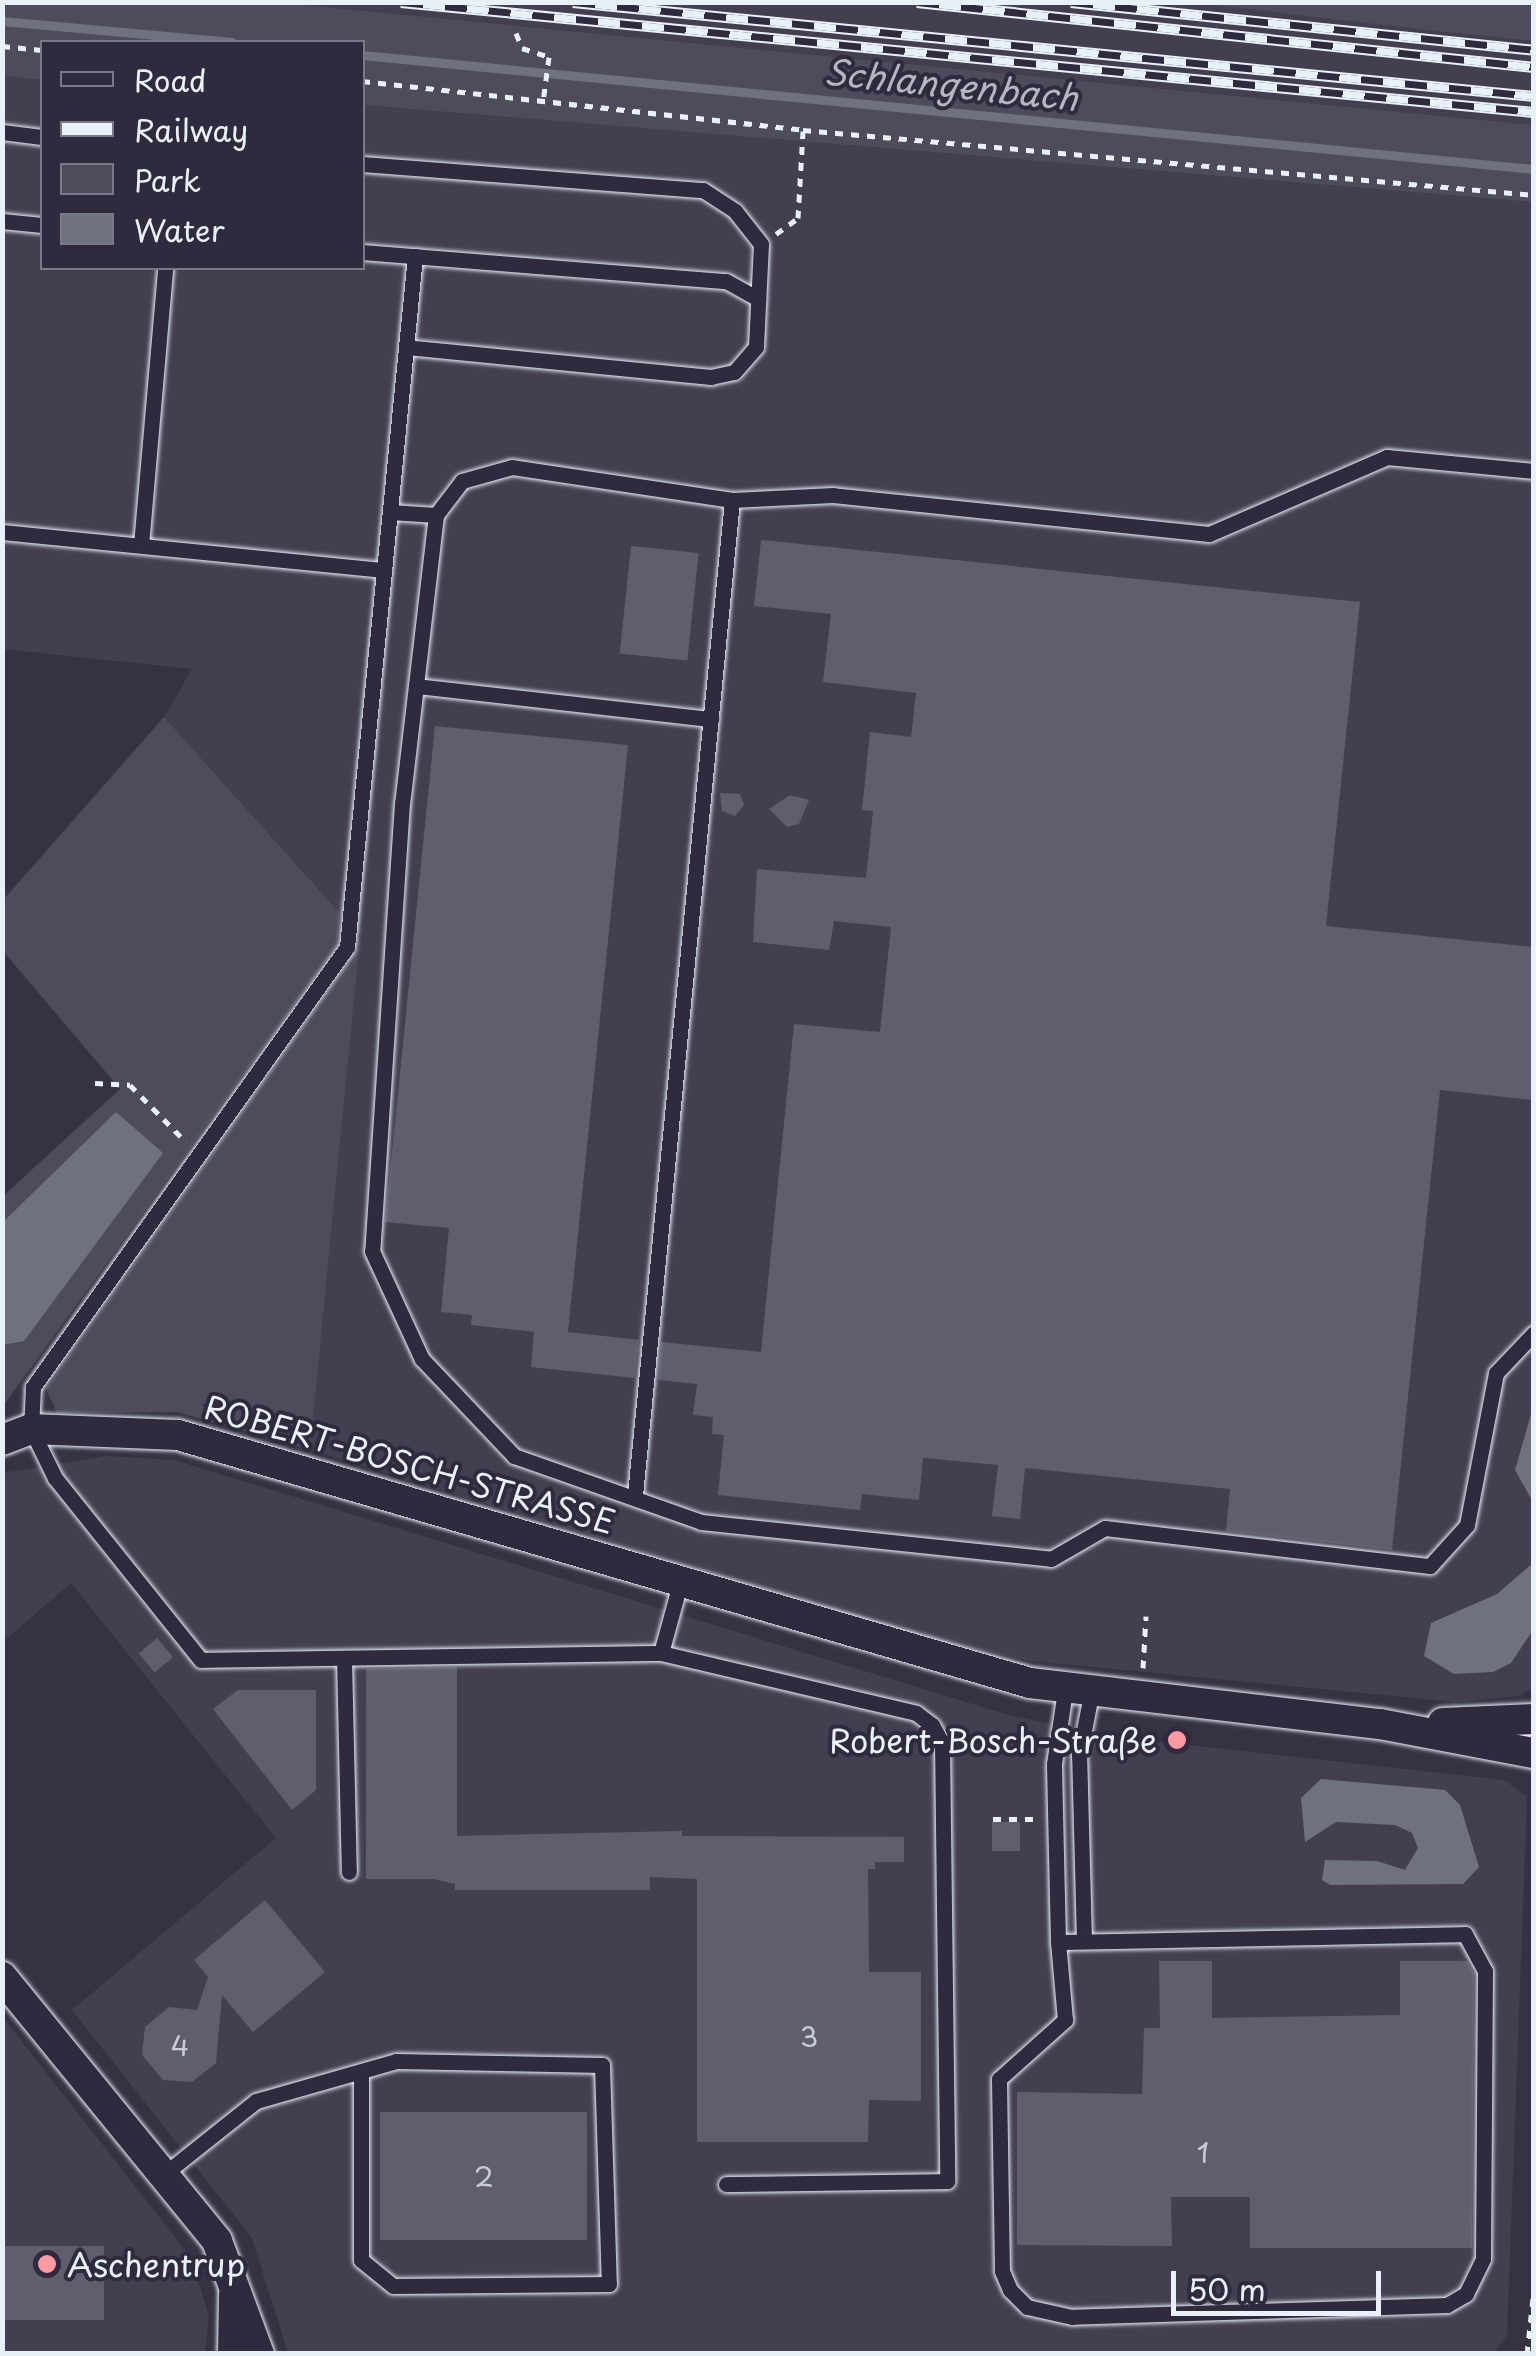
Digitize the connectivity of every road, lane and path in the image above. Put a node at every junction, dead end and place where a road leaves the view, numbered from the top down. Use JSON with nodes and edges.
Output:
{"nodes":[{"id":1,"x":516,"y":33,"type":"dead end"},
{"id":2,"x":2,"y":46,"type":"edge"},
{"id":3,"x":40,"y":50,"type":"edge"},
{"id":4,"x":365,"y":81,"type":"edge"},
{"id":5,"x":543,"y":102,"type":"junction"},
{"id":6,"x":803,"y":130,"type":"junction"},
{"id":7,"x":2,"y":132,"type":"edge"},
{"id":8,"x":40,"y":136,"type":"edge"},
{"id":9,"x":365,"y":164,"type":"edge"},
{"id":10,"x":1534,"y":195,"type":"edge"},
{"id":11,"x":2,"y":221,"type":"edge"},
{"id":12,"x":40,"y":225,"type":"edge"},
{"id":13,"x":761,"y":244,"type":"junction"},
{"id":14,"x":365,"y":252,"type":"edge"},
{"id":15,"x":415,"y":256,"type":"junction"},
{"id":16,"x":165,"y":270,"type":"edge"},
{"id":17,"x":758,"y":299,"type":"junction"},
{"id":18,"x":406,"y":348,"type":"junction"},
{"id":19,"x":1534,"y":471,"type":"edge"},
{"id":20,"x":732,"y":500,"type":"junction"},
{"id":21,"x":390,"y":512,"type":"junction"},
{"id":22,"x":436,"y":516,"type":"junction"},
{"id":23,"x":2,"y":532,"type":"edge"},
{"id":24,"x":140,"y":546,"type":"junction"},
{"id":25,"x":384,"y":570,"type":"junction"},
{"id":26,"x":416,"y":686,"type":"junction"},
{"id":27,"x":711,"y":719,"type":"junction"},
{"id":28,"x":95,"y":1083,"type":"dead end"},
{"id":29,"x":199,"y":1155,"type":"junction"},
{"id":30,"x":1534,"y":1333,"type":"edge"},
{"id":31,"x":17,"y":1434,"type":"edge"},
{"id":32,"x":635,"y":1495,"type":"junction"},
{"id":33,"x":682,"y":1577,"type":"junction"},
{"id":34,"x":1146,"y":1616,"type":"dead end"},
{"id":35,"x":661,"y":1653,"type":"junction"},
{"id":36,"x":344,"y":1658,"type":"junction"},
{"id":37,"x":1078,"y":1692,"type":"junction"},
{"id":38,"x":1140,"y":1700,"type":"junction"},
{"id":39,"x":1534,"y":1720,"type":"edge"},
{"id":40,"x":1380,"y":1724,"type":"junction"},
{"id":41,"x":1534,"y":1754,"type":"edge"},
{"id":42,"x":993,"y":1819,"type":"dead end"},
{"id":43,"x":1055,"y":1819,"type":"junction"},
{"id":44,"x":349,"y":1872,"type":"dead end"},
{"id":45,"x":1084,"y":1941,"type":"junction"},
{"id":46,"x":1058,"y":1942,"type":"junction"},
{"id":47,"x":2,"y":1977,"type":"edge"},
{"id":48,"x":361,"y":2072,"type":"junction"},
{"id":49,"x":163,"y":2175,"type":"junction"},
{"id":50,"x":726,"y":2184,"type":"dead end"},
{"id":51,"x":234,"y":2277,"type":"junction"},
{"id":52,"x":1534,"y":2288,"type":"edge"},
{"id":53,"x":233,"y":2354,"type":"edge"},
{"id":54,"x":259,"y":2354,"type":"edge"},
{"id":55,"x":1527,"y":2354,"type":"edge"}],
"edges":[{"from":1,"to":5,"type":"path"},
{"from":2,"to":3,"type":"path"},
{"from":4,"to":5,"type":"path"},
{"from":5,"to":6,"type":"path"},
{"from":6,"to":10,"type":"path"},
{"from":6,"to":13,"type":"path"},
{"from":7,"to":8,"type":"lane"},
{"from":9,"to":13,"type":"lane"},
{"from":11,"to":12,"type":"lane"},
{"from":13,"to":17,"type":"lane"},
{"from":14,"to":15,"type":"lane"},
{"from":15,"to":17,"type":"lane"},
{"from":15,"to":18,"type":"lane"},
{"from":16,"to":24,"type":"lane"},
{"from":17,"to":18,"type":"lane"},
{"from":18,"to":21,"type":"lane"},
{"from":19,"to":20,"type":"lane"},
{"from":20,"to":22,"type":"lane"},
{"from":20,"to":27,"type":"lane"},
{"from":21,"to":22,"type":"lane"},
{"from":21,"to":25,"type":"lane"},
{"from":22,"to":26,"type":"lane"},
{"from":23,"to":24,"type":"lane"},
{"from":24,"to":25,"type":"lane"},
{"from":25,"to":29,"type":"lane"},
{"from":26,"to":27,"type":"lane"},
{"from":26,"to":32,"type":"lane"},
{"from":27,"to":32,"type":"lane"},
{"from":28,"to":29,"type":"path"},
{"from":29,"to":31,"type":"lane"},
{"from":30,"to":32,"type":"lane"},
{"from":31,"to":33,"type":"street","name":"ROBERT-BOSCH-STRASSE"},
{"from":31,"to":36,"type":"lane"},
{"from":33,"to":35,"type":"lane"},
{"from":33,"to":37,"type":"street","name":"ROBERT-BOSCH-STRASSE"},
{"from":34,"to":38,"type":"path"},
{"from":35,"to":36,"type":"lane"},
{"from":35,"to":50,"type":"lane"},
{"from":36,"to":44,"type":"lane"},
{"from":37,"to":38,"type":"street","name":"ROBERT-BOSCH-STRASSE"},
{"from":37,"to":43,"type":"lane"},
{"from":37,"to":45,"type":"lane"},
{"from":38,"to":40,"type":"street","name":"ROBERT-BOSCH-STRASSE"},
{"from":39,"to":40,"type":"street","name":"ROBERT-BOSCH-STRASSE"},
{"from":40,"to":41,"type":"street","name":"ROBERT-BOSCH-STRASSE"},
{"from":42,"to":43,"type":"path"},
{"from":43,"to":46,"type":"lane"},
{"from":45,"to":46,"type":"lane"},
{"from":45,"to":46,"type":"lane"},
{"from":47,"to":49,"type":"street"},
{"from":48,"to":48,"type":"lane"},
{"from":48,"to":49,"type":"lane"},
{"from":49,"to":51,"type":"street"},
{"from":51,"to":53,"type":"street"},
{"from":51,"to":54,"type":"street"},
{"from":52,"to":55,"type":"path"}]}
